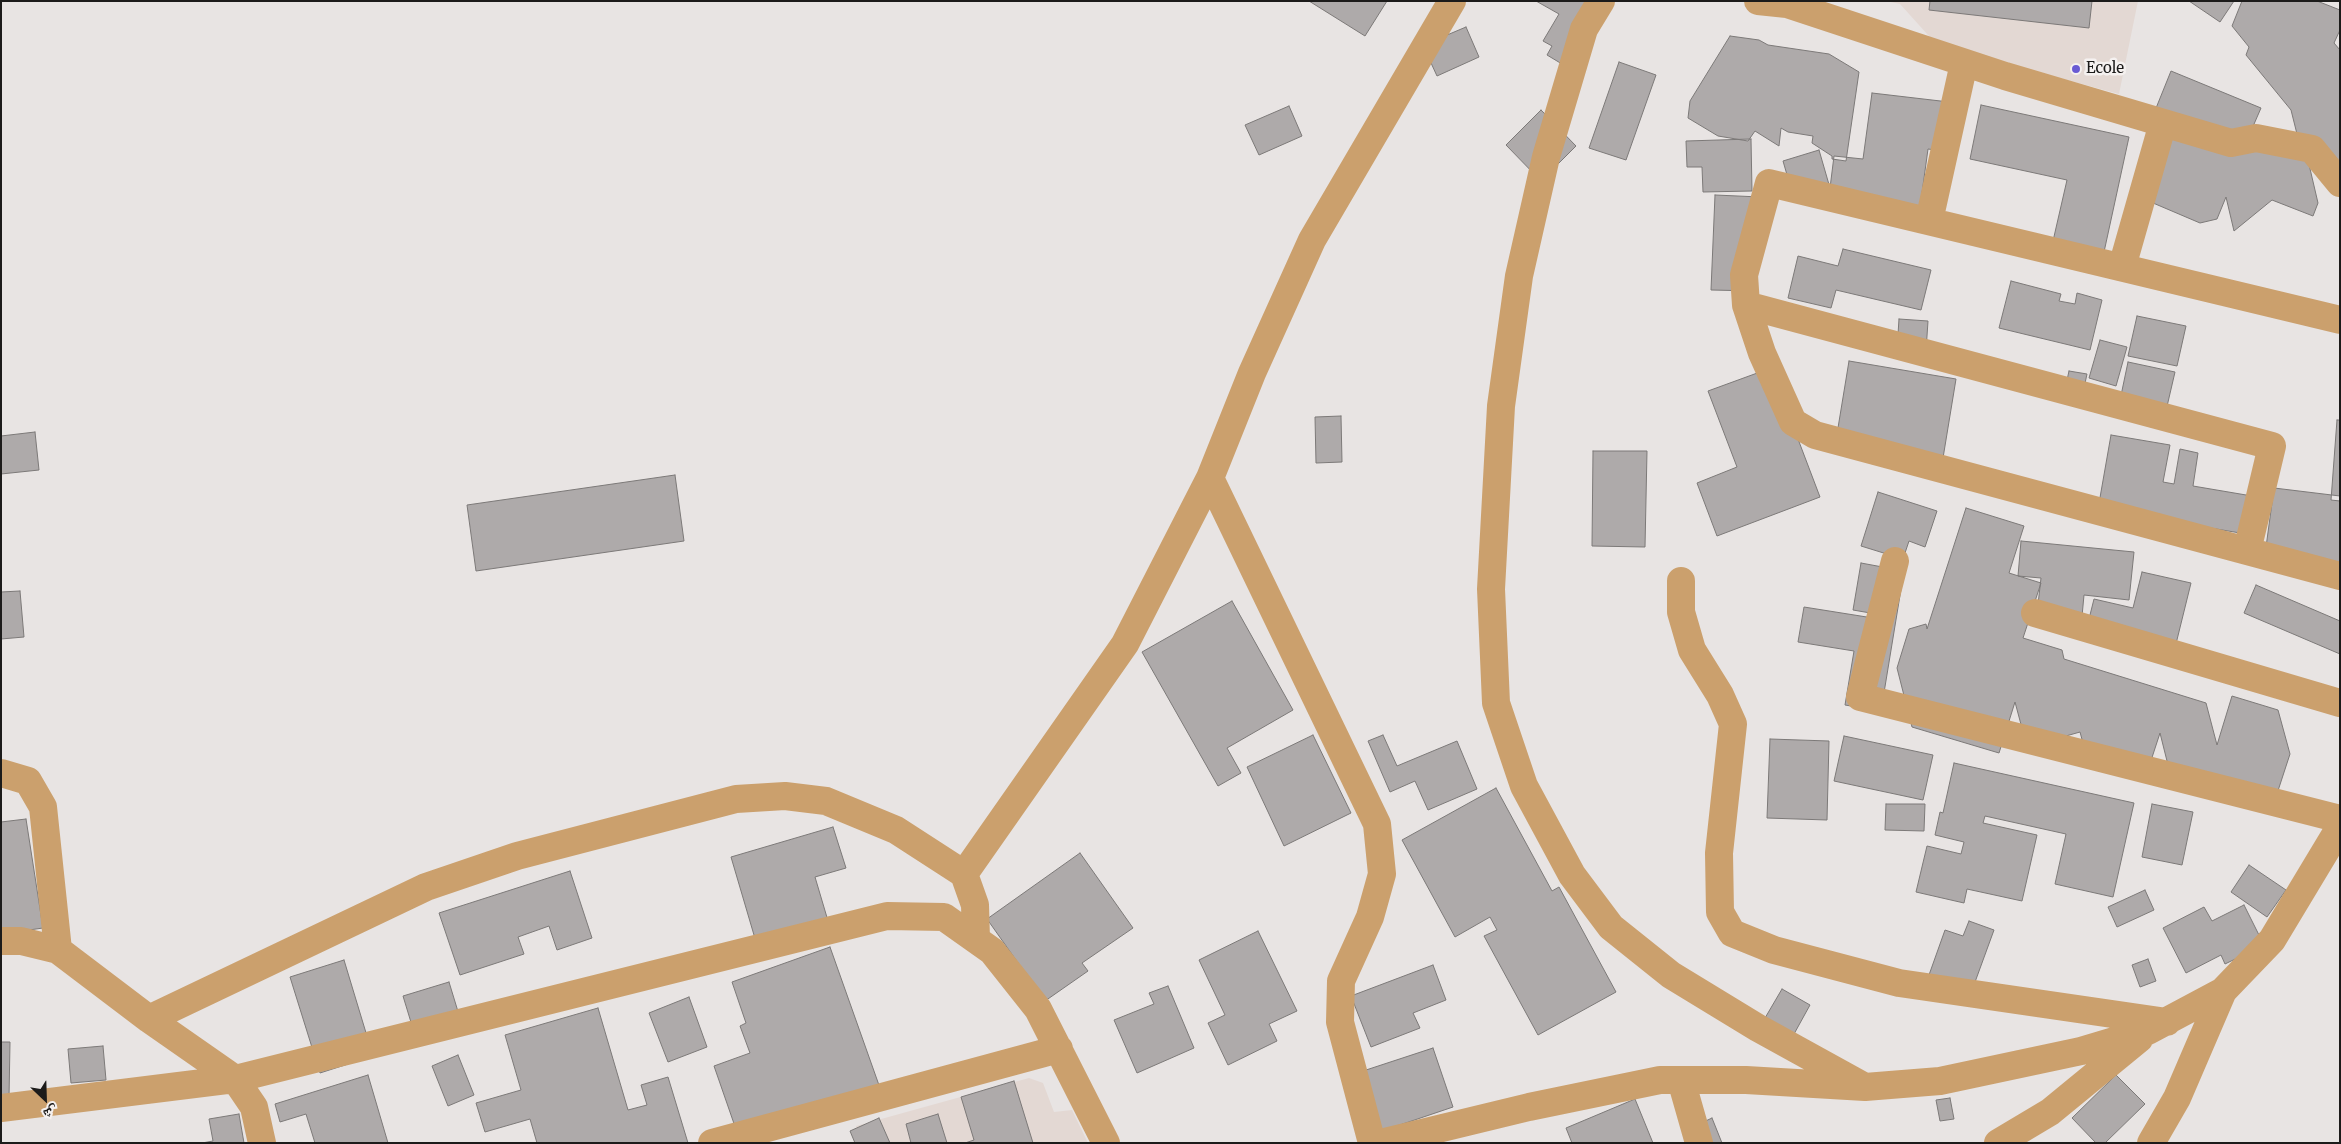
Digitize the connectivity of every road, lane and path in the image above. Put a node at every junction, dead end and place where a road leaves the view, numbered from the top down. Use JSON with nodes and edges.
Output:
{"nodes":[{"id":1,"x":1452,"y":1,"type":"edge"},
{"id":2,"x":1601,"y":1,"type":"edge"},
{"id":3,"x":1758,"y":1,"type":"edge"},
{"id":4,"x":1964,"y":63,"type":"junction"},
{"id":5,"x":2163,"y":123,"type":"junction"},
{"id":6,"x":2340,"y":183,"type":"edge"},
{"id":7,"x":1929,"y":221,"type":"junction"},
{"id":8,"x":2122,"y":267,"type":"junction"},
{"id":9,"x":1746,"y":304,"type":"junction"},
{"id":10,"x":2340,"y":320,"type":"edge"},
{"id":11,"x":1210,"y":478,"type":"junction"},
{"id":12,"x":2247,"y":550,"type":"junction"},
{"id":13,"x":1895,"y":560,"type":"dead end"},
{"id":14,"x":2340,"y":576,"type":"edge"},
{"id":15,"x":1681,"y":581,"type":"dead end"},
{"id":16,"x":2035,"y":613,"type":"dead end"},
{"id":17,"x":2340,"y":703,"type":"edge"},
{"id":18,"x":1,"y":773,"type":"edge"},
{"id":19,"x":2340,"y":819,"type":"edge"},
{"id":20,"x":2340,"y":827,"type":"edge"},
{"id":21,"x":964,"y":874,"type":"junction"},
{"id":22,"x":976,"y":939,"type":"junction"},
{"id":23,"x":1,"y":941,"type":"edge"},
{"id":24,"x":58,"y":950,"type":"junction"},
{"id":25,"x":2223,"y":991,"type":"junction"},
{"id":26,"x":149,"y":1019,"type":"junction"},
{"id":27,"x":2158,"y":1026,"type":"junction"},
{"id":28,"x":1059,"y":1049,"type":"junction"},
{"id":29,"x":235,"y":1079,"type":"junction"},
{"id":30,"x":1680,"y":1080,"type":"junction"},
{"id":31,"x":1865,"y":1087,"type":"junction"},
{"id":32,"x":1,"y":1108,"type":"edge"},
{"id":33,"x":262,"y":1143,"type":"edge"},
{"id":34,"x":712,"y":1143,"type":"edge"},
{"id":35,"x":1106,"y":1143,"type":"edge"},
{"id":36,"x":1372,"y":1143,"type":"edge"},
{"id":37,"x":1380,"y":1143,"type":"edge"},
{"id":38,"x":1699,"y":1143,"type":"edge"},
{"id":39,"x":1998,"y":1143,"type":"edge"},
{"id":40,"x":2151,"y":1143,"type":"edge"}],
"edges":[{"from":1,"to":11,"type":"street"},
{"from":2,"to":31,"type":"street"},
{"from":3,"to":4,"type":"street"},
{"from":4,"to":5,"type":"street"},
{"from":4,"to":7,"type":"street"},
{"from":5,"to":6,"type":"street"},
{"from":5,"to":8,"type":"street"},
{"from":7,"to":8,"type":"street"},
{"from":7,"to":9,"type":"street"},
{"from":8,"to":10,"type":"street"},
{"from":9,"to":12,"type":"street"},
{"from":9,"to":12,"type":"street"},
{"from":11,"to":21,"type":"street"},
{"from":11,"to":36,"type":"street"},
{"from":12,"to":14,"type":"street"},
{"from":13,"to":19,"type":"street"},
{"from":15,"to":27,"type":"street"},
{"from":16,"to":17,"type":"street"},
{"from":18,"to":24,"type":"street"},
{"from":20,"to":25,"type":"street"},
{"from":21,"to":22,"type":"street"},
{"from":21,"to":26,"type":"street"},
{"from":22,"to":28,"type":"street"},
{"from":22,"to":29,"type":"street"},
{"from":23,"to":24,"type":"street"},
{"from":24,"to":26,"type":"street"},
{"from":25,"to":27,"type":"street"},
{"from":25,"to":40,"type":"street"},
{"from":26,"to":29,"type":"street"},
{"from":27,"to":31,"type":"street"},
{"from":27,"to":39,"type":"street"},
{"from":28,"to":34,"type":"street"},
{"from":28,"to":35,"type":"street"},
{"from":29,"to":32,"type":"street"},
{"from":29,"to":33,"type":"street"},
{"from":30,"to":31,"type":"street"},
{"from":30,"to":37,"type":"street"},
{"from":30,"to":38,"type":"street"}]}
